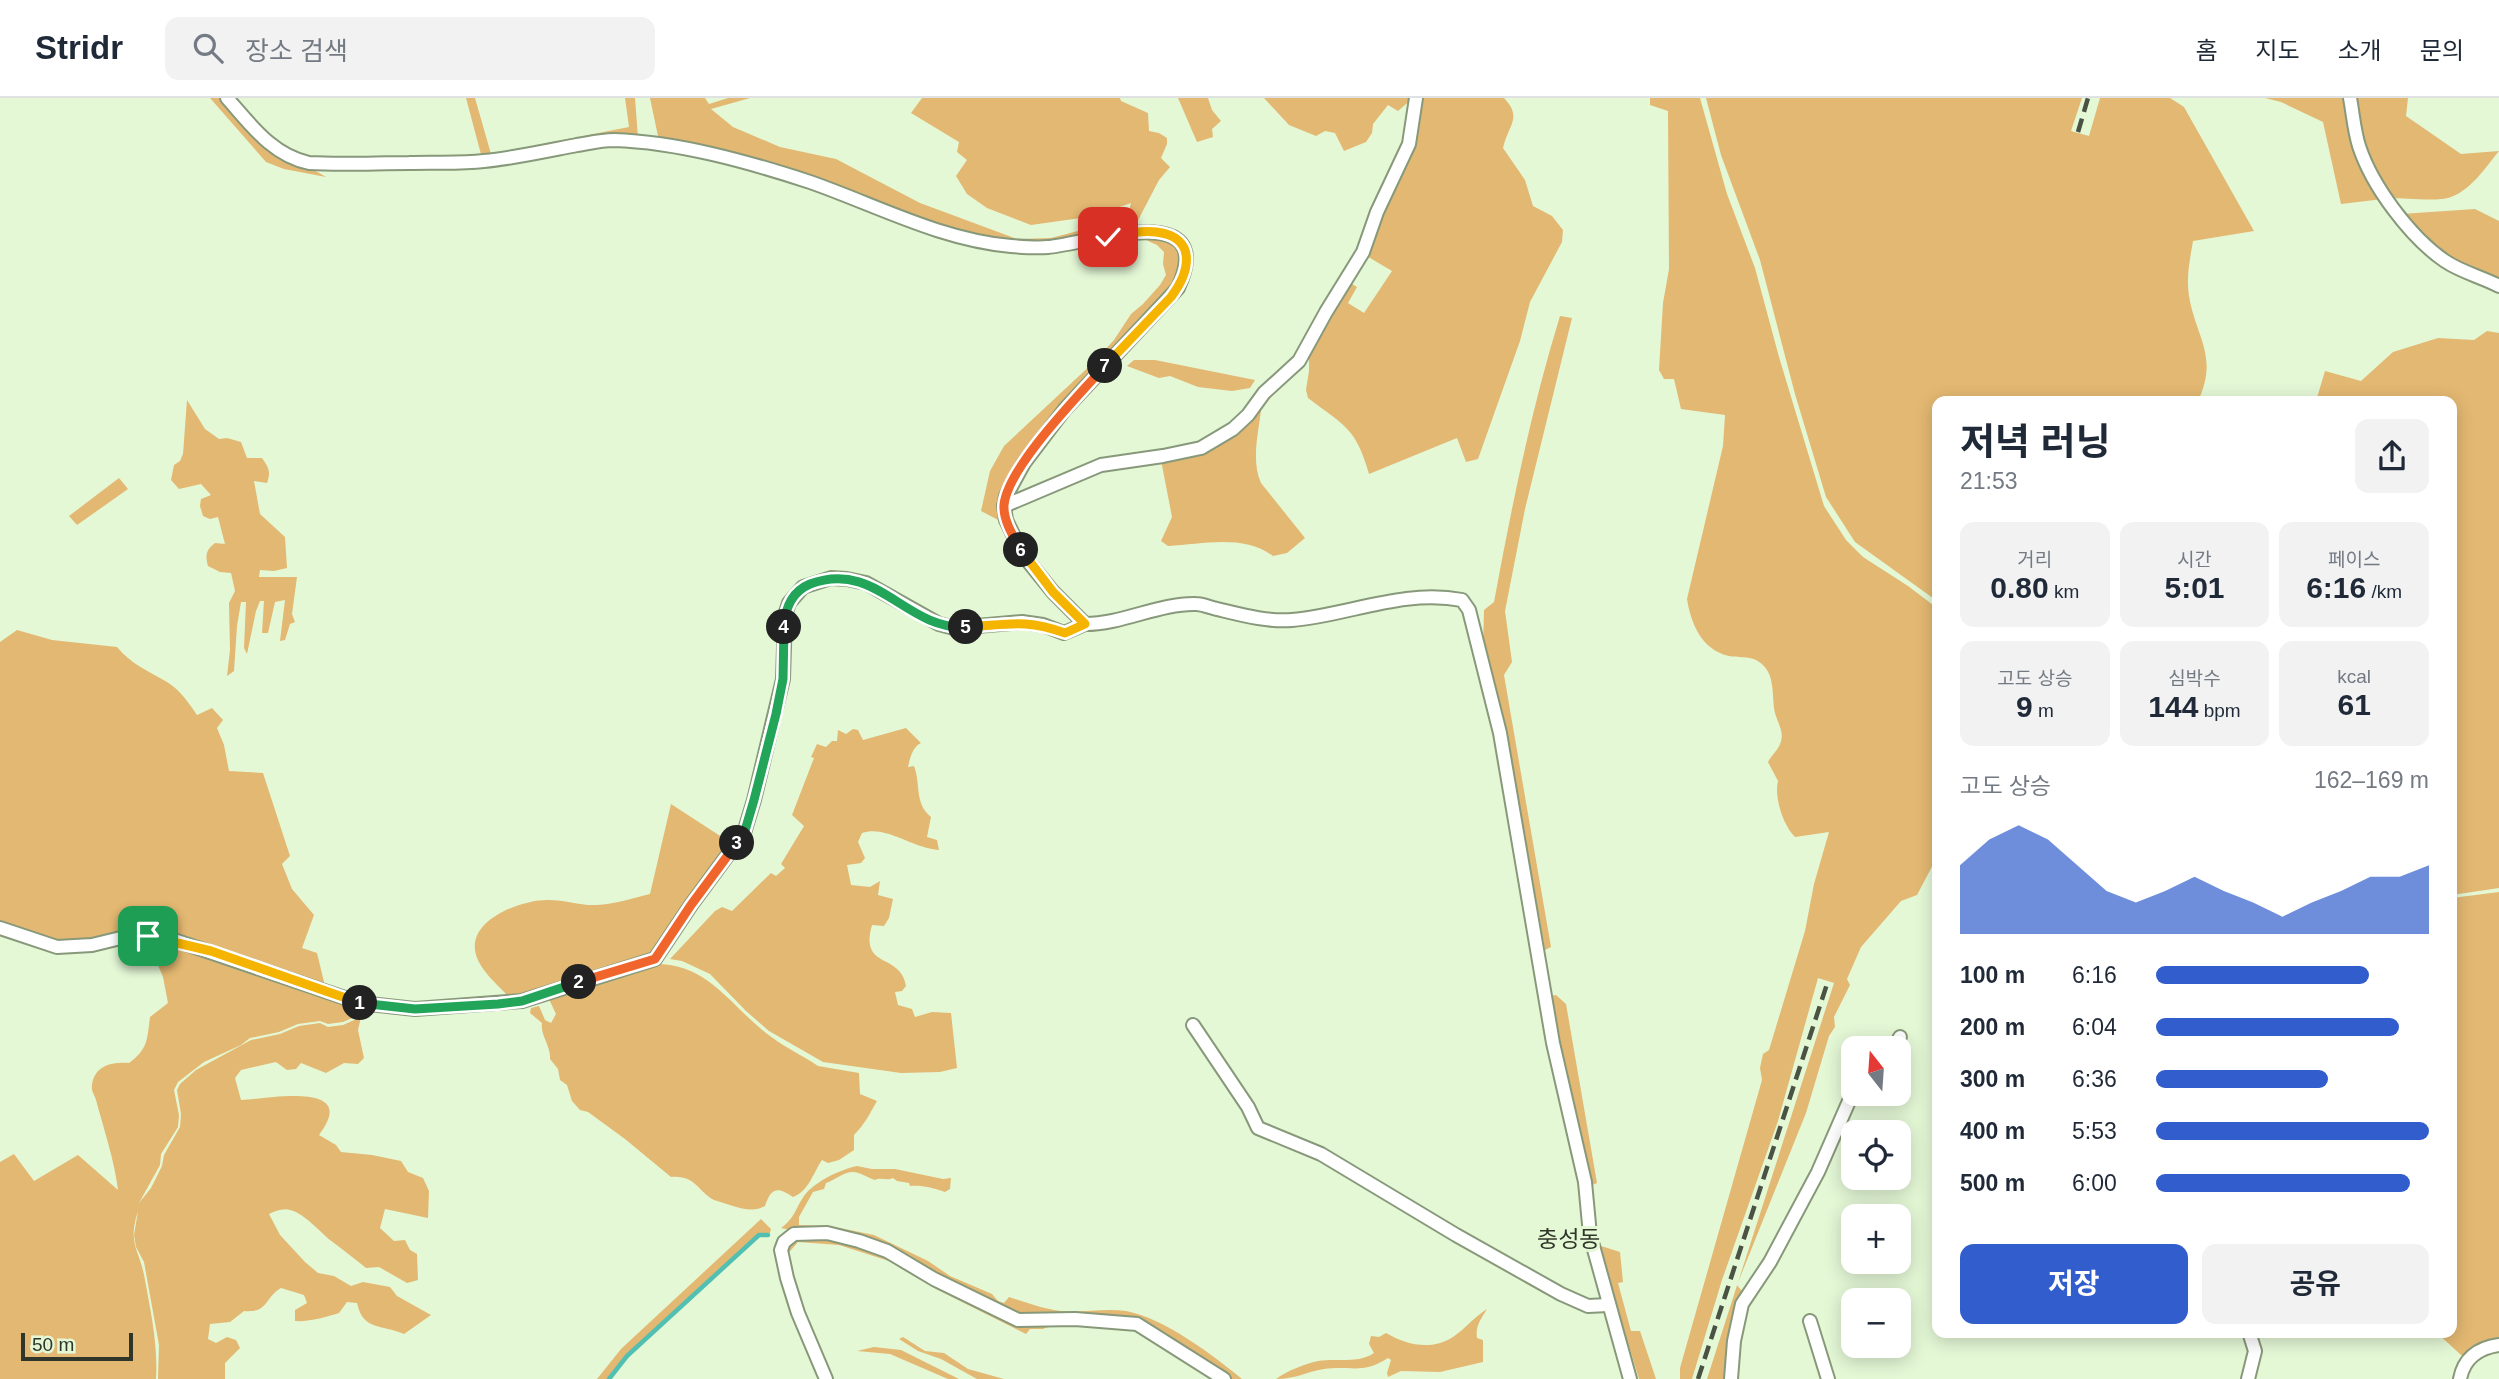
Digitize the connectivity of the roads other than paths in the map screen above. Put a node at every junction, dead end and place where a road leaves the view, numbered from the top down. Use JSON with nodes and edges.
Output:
{"nodes":[{"id":1,"x":227,"y":98,"type":"edge"},
{"id":2,"x":1416,"y":98,"type":"edge"},
{"id":3,"x":2350,"y":98,"type":"edge"},
{"id":4,"x":2499,"y":286,"type":"edge"},
{"id":5,"x":1004,"y":506,"type":"junction"},
{"id":6,"x":1085,"y":624,"type":"junction"},
{"id":7,"x":0,"y":928,"type":"edge"},
{"id":8,"x":1193,"y":1025,"type":"dead end"},
{"id":9,"x":1847,"y":1106,"type":"edge"},
{"id":10,"x":1608,"y":1305,"type":"junction"},
{"id":11,"x":1810,"y":1321,"type":"dead end"},
{"id":12,"x":2251,"y":1338,"type":"edge"},
{"id":13,"x":2499,"y":1345,"type":"edge"},
{"id":14,"x":826,"y":1379,"type":"edge"},
{"id":15,"x":1224,"y":1379,"type":"edge"},
{"id":16,"x":1630,"y":1379,"type":"edge"},
{"id":17,"x":1731,"y":1379,"type":"edge"},
{"id":18,"x":1828,"y":1379,"type":"edge"},
{"id":19,"x":2248,"y":1379,"type":"edge"},
{"id":20,"x":2460,"y":1379,"type":"edge"}],
"edges":[{"from":1,"to":5,"type":"street"},
{"from":2,"to":5,"type":"street"},
{"from":3,"to":4,"type":"street"},
{"from":5,"to":6,"type":"street"},
{"from":6,"to":7,"type":"street"},
{"from":6,"to":10,"type":"street"},
{"from":8,"to":10,"type":"street"},
{"from":9,"to":17,"type":"street"},
{"from":10,"to":16,"type":"street"},
{"from":11,"to":18,"type":"street"},
{"from":12,"to":19,"type":"street"},
{"from":13,"to":20,"type":"street"},
{"from":14,"to":15,"type":"street"}]}
